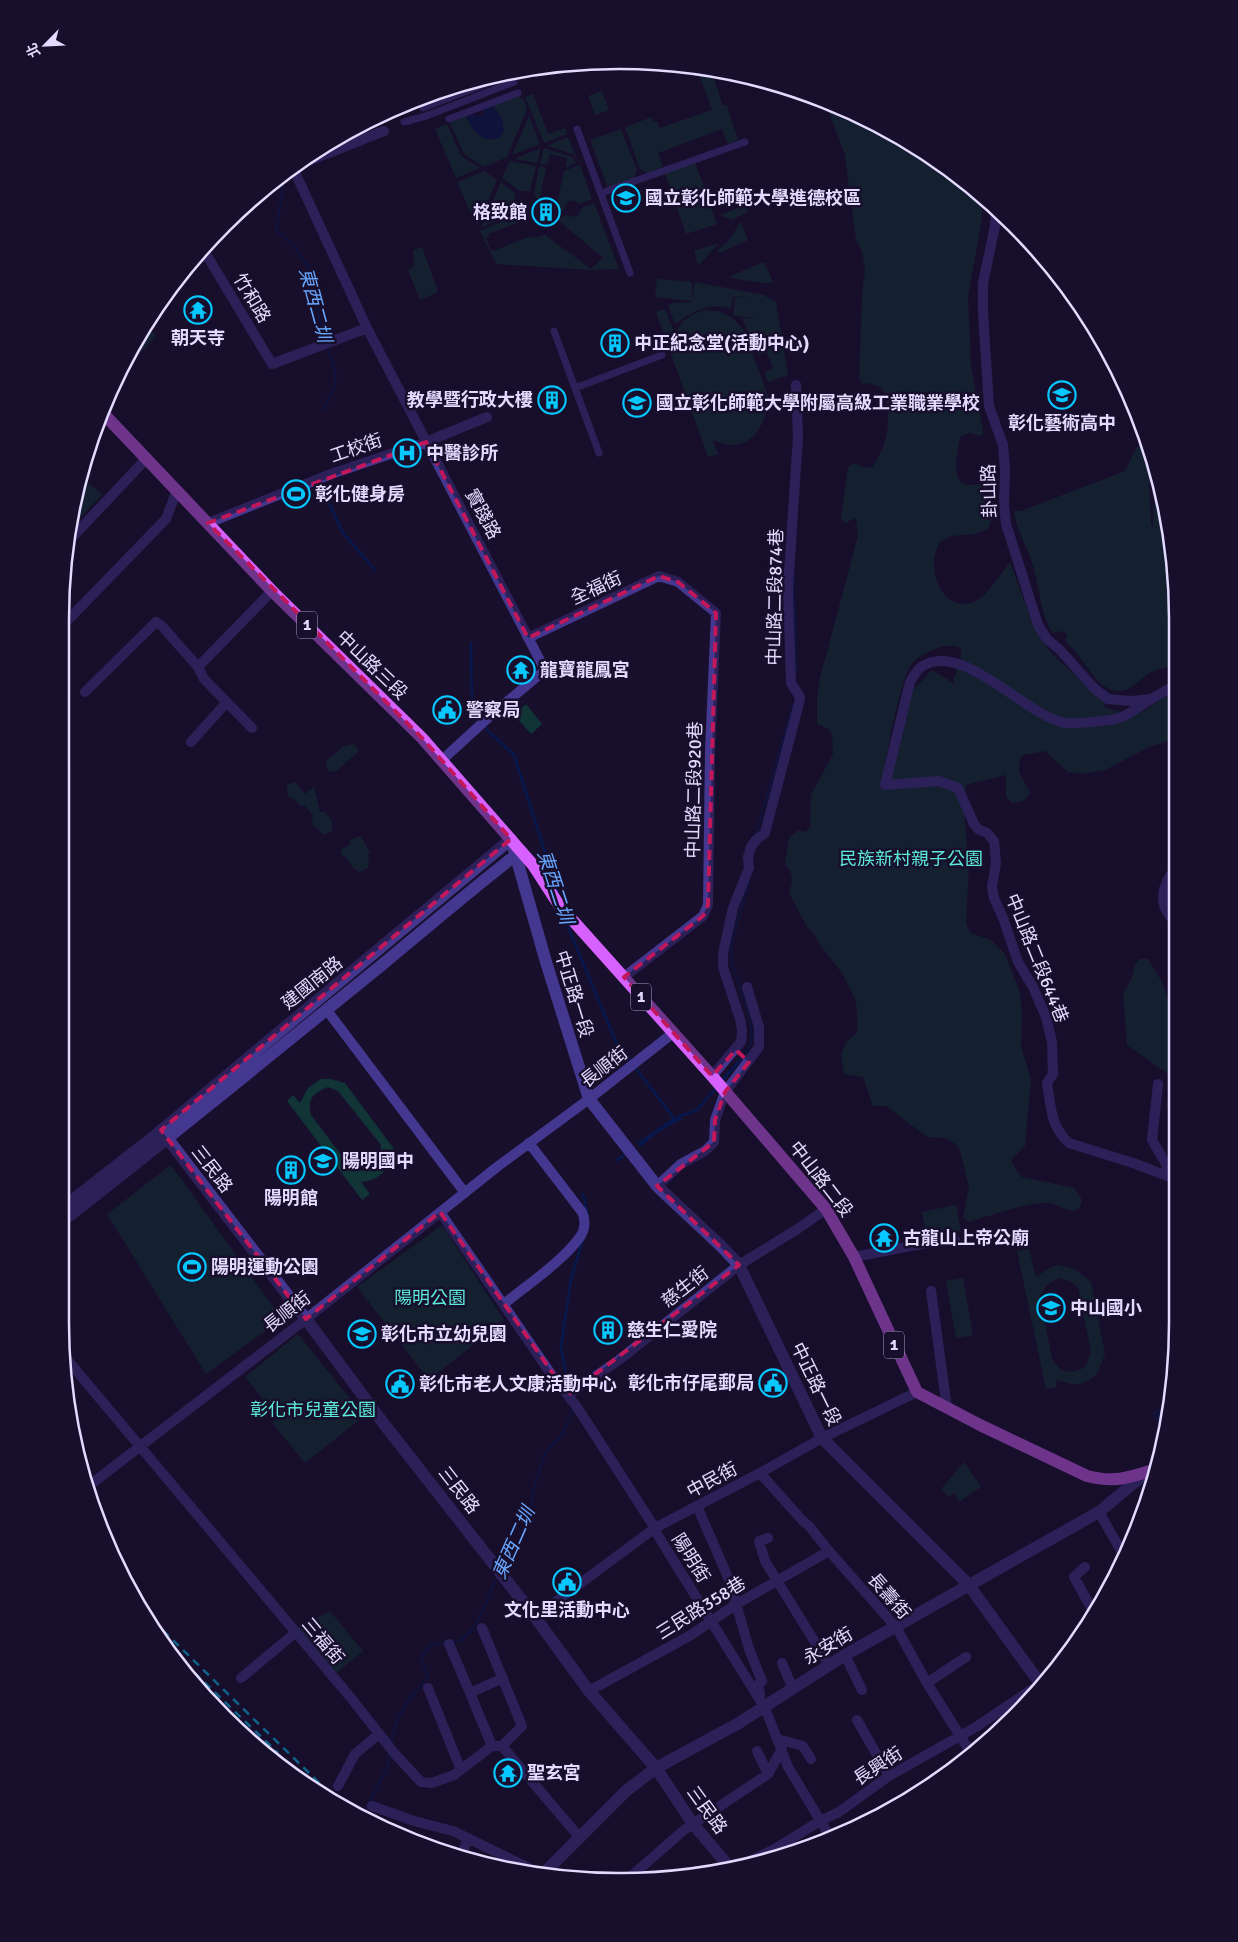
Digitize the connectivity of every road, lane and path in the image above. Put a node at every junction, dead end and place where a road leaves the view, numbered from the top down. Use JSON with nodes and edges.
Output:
{"nodes":[{"id":1,"x":478,"y":87,"type":"edge"},
{"id":2,"x":518,"y":93,"type":"dead end"},
{"id":3,"x":423,"y":108,"type":"dead end"},
{"id":4,"x":449,"y":119,"type":"dead end"},
{"id":5,"x":428,"y":120,"type":"dead end"},
{"id":6,"x":404,"y":122,"type":"dead end"},
{"id":7,"x":577,"y":129,"type":"dead end"},
{"id":8,"x":384,"y":131,"type":"dead end"},
{"id":9,"x":745,"y":142,"type":"dead end"},
{"id":10,"x":322,"y":156,"type":"edge"},
{"id":11,"x":296,"y":174,"type":"edge"},
{"id":12,"x":601,"y":193,"type":"junction"},
{"id":13,"x":996,"y":218,"type":"edge"},
{"id":14,"x":206,"y":255,"type":"edge"},
{"id":15,"x":630,"y":273,"type":"dead end"},
{"id":16,"x":367,"y":328,"type":"junction"},
{"id":17,"x":554,"y":331,"type":"dead end"},
{"id":18,"x":662,"y":355,"type":"dead end"},
{"id":19,"x":796,"y":385,"type":"dead end"},
{"id":20,"x":575,"y":388,"type":"junction"},
{"id":21,"x":487,"y":417,"type":"dead end"},
{"id":22,"x":107,"y":418,"type":"edge"},
{"id":23,"x":426,"y":442,"type":"junction"},
{"id":24,"x":599,"y":453,"type":"dead end"},
{"id":25,"x":146,"y":458,"type":"junction"},
{"id":26,"x":177,"y":490,"type":"junction"},
{"id":27,"x":208,"y":522,"type":"junction"},
{"id":28,"x":75,"y":534,"type":"edge"},
{"id":29,"x":678,"y":582,"type":"joint"},
{"id":30,"x":272,"y":591,"type":"junction"},
{"id":31,"x":69,"y":619,"type":"edge"},
{"id":32,"x":528,"y":638,"type":"junction"},
{"id":33,"x":198,"y":667,"type":"junction"},
{"id":34,"x":1169,"y":689,"type":"edge"},
{"id":35,"x":85,"y":692,"type":"dead end"},
{"id":36,"x":1151,"y":698,"type":"junction"},
{"id":37,"x":227,"y":702,"type":"junction"},
{"id":38,"x":252,"y":728,"type":"dead end"},
{"id":39,"x":191,"y":742,"type":"dead end"},
{"id":40,"x":441,"y":761,"type":"junction"},
{"id":41,"x":511,"y":839,"type":"junction"},
{"id":42,"x":518,"y":854,"type":"junction"},
{"id":43,"x":1169,"y":878,"type":"edge"},
{"id":44,"x":1169,"y":914,"type":"edge"},
{"id":45,"x":624,"y":978,"type":"junction"},
{"id":46,"x":747,"y":987,"type":"dead end"},
{"id":47,"x":326,"y":1009,"type":"junction"},
{"id":48,"x":673,"y":1033,"type":"junction"},
{"id":49,"x":736,"y":1050,"type":"junction"},
{"id":50,"x":749,"y":1062,"type":"junction"},
{"id":51,"x":719,"y":1084,"type":"junction"},
{"id":52,"x":1158,"y":1084,"type":"dead end"},
{"id":53,"x":588,"y":1099,"type":"junction"},
{"id":54,"x":164,"y":1134,"type":"junction"},
{"id":55,"x":529,"y":1143,"type":"junction"},
{"id":56,"x":138,"y":1156,"type":"junction"},
{"id":57,"x":1169,"y":1174,"type":"edge"},
{"id":58,"x":1169,"y":1177,"type":"edge"},
{"id":59,"x":657,"y":1186,"type":"junction"},
{"id":60,"x":465,"y":1193,"type":"junction"},
{"id":61,"x":69,"y":1203,"type":"edge"},
{"id":62,"x":826,"y":1209,"type":"junction"},
{"id":63,"x":440,"y":1212,"type":"junction"},
{"id":64,"x":69,"y":1216,"type":"edge"},
{"id":65,"x":955,"y":1240,"type":"dead end"},
{"id":66,"x":854,"y":1257,"type":"junction"},
{"id":67,"x":739,"y":1265,"type":"junction"},
{"id":68,"x":931,"y":1291,"type":"dead end"},
{"id":69,"x":504,"y":1304,"type":"junction"},
{"id":70,"x":306,"y":1319,"type":"junction"},
{"id":71,"x":70,"y":1363,"type":"edge"},
{"id":72,"x":917,"y":1392,"type":"junction"},
{"id":73,"x":568,"y":1395,"type":"junction"},
{"id":74,"x":947,"y":1408,"type":"junction"},
{"id":75,"x":822,"y":1438,"type":"junction"},
{"id":76,"x":141,"y":1446,"type":"junction"},
{"id":77,"x":1149,"y":1471,"type":"edge"},
{"id":78,"x":1149,"y":1472,"type":"edge"},
{"id":79,"x":760,"y":1473,"type":"junction"},
{"id":80,"x":93,"y":1483,"type":"edge"},
{"id":81,"x":697,"y":1506,"type":"junction"},
{"id":82,"x":1099,"y":1512,"type":"junction"},
{"id":83,"x":655,"y":1528,"type":"junction"},
{"id":84,"x":768,"y":1538,"type":"dead end"},
{"id":85,"x":1120,"y":1549,"type":"edge"},
{"id":86,"x":829,"y":1551,"type":"junction"},
{"id":87,"x":1084,"y":1567,"type":"dead end"},
{"id":88,"x":776,"y":1580,"type":"junction"},
{"id":89,"x":968,"y":1584,"type":"junction"},
{"id":90,"x":735,"y":1605,"type":"junction"},
{"id":91,"x":1091,"y":1607,"type":"edge"},
{"id":92,"x":535,"y":1617,"type":"junction"},
{"id":93,"x":713,"y":1621,"type":"junction"},
{"id":94,"x":896,"y":1627,"type":"junction"},
{"id":95,"x":482,"y":1628,"type":"dead end"},
{"id":96,"x":295,"y":1633,"type":"junction"},
{"id":97,"x":449,"y":1644,"type":"dead end"},
{"id":98,"x":845,"y":1655,"type":"junction"},
{"id":99,"x":966,"y":1657,"type":"dead end"},
{"id":100,"x":782,"y":1663,"type":"dead end"},
{"id":101,"x":829,"y":1665,"type":"junction"},
{"id":102,"x":241,"y":1678,"type":"dead end"},
{"id":103,"x":502,"y":1678,"type":"junction"},
{"id":104,"x":1038,"y":1680,"type":"edge"},
{"id":105,"x":927,"y":1683,"type":"junction"},
{"id":106,"x":428,"y":1688,"type":"dead end"},
{"id":107,"x":793,"y":1689,"type":"junction"},
{"id":108,"x":862,"y":1690,"type":"dead end"},
{"id":109,"x":590,"y":1691,"type":"junction"},
{"id":110,"x":470,"y":1693,"type":"junction"},
{"id":111,"x":1025,"y":1694,"type":"edge"},
{"id":112,"x":764,"y":1707,"type":"junction"},
{"id":113,"x":857,"y":1720,"type":"dead end"},
{"id":114,"x":379,"y":1734,"type":"junction"},
{"id":115,"x":960,"y":1736,"type":"junction"},
{"id":116,"x":780,"y":1745,"type":"junction"},
{"id":117,"x":497,"y":1746,"type":"junction"},
{"id":118,"x":968,"y":1749,"type":"edge"},
{"id":119,"x":756,"y":1751,"type":"dead end"},
{"id":120,"x":811,"y":1759,"type":"dead end"},
{"id":121,"x":656,"y":1768,"type":"junction"},
{"id":122,"x":461,"y":1770,"type":"junction"},
{"id":123,"x":768,"y":1774,"type":"junction"},
{"id":124,"x":889,"y":1776,"type":"junction"},
{"id":125,"x":338,"y":1786,"type":"dead end"},
{"id":126,"x":372,"y":1806,"type":"dead end"},
{"id":127,"x":820,"y":1820,"type":"junction"},
{"id":128,"x":693,"y":1824,"type":"junction"},
{"id":129,"x":827,"y":1832,"type":"edge"},
{"id":130,"x":468,"y":1838,"type":"junction"},
{"id":131,"x":580,"y":1838,"type":"junction"},
{"id":132,"x":463,"y":1851,"type":"edge"},
{"id":133,"x":762,"y":1855,"type":"edge"},
{"id":134,"x":726,"y":1863,"type":"edge"},
{"id":135,"x":522,"y":1865,"type":"edge"},
{"id":136,"x":548,"y":1869,"type":"edge"},
{"id":137,"x":636,"y":1873,"type":"edge"}],
"edges":[{"from":1,"to":3,"type":"street"},
{"from":2,"to":4,"type":"street"},
{"from":5,"to":6,"type":"street"},
{"from":7,"to":12,"type":"street"},
{"from":8,"to":10,"type":"street"},
{"from":9,"to":12,"type":"street"},
{"from":11,"to":16,"type":"street","name":"實踐路"},
{"from":12,"to":15,"type":"street"},
{"from":13,"to":36,"type":"street","name":"卦山路"},
{"from":14,"to":16,"type":"street","name":"竹和路"},
{"from":16,"to":23,"type":"street","name":"實踐路"},
{"from":17,"to":20,"type":"street"},
{"from":18,"to":20,"type":"street"},
{"from":19,"to":49,"type":"street","name":"中山路二段874巷"},
{"from":20,"to":24,"type":"street"},
{"from":21,"to":23,"type":"street","name":"工校街"},
{"from":22,"to":25,"type":"main road","name":"中山路三段","number":"1"},
{"from":23,"to":27,"type":"street","name":"工校街"},
{"from":23,"to":32,"type":"street","name":"實踐路"},
{"from":25,"to":26,"type":"main road","name":"中山路三段","number":"1"},
{"from":25,"to":28,"type":"street"},
{"from":26,"to":27,"type":"main road","name":"中山路三段","number":"1"},
{"from":26,"to":31,"type":"street"},
{"from":27,"to":30,"type":"main road","name":"中山路三段","number":"1"},
{"from":29,"to":32,"type":"street","name":"全福街"},
{"from":29,"to":45,"type":"street","name":"中山路二段920巷"},
{"from":30,"to":33,"type":"street"},
{"from":30,"to":40,"type":"main road","name":"中山路三段","number":"1"},
{"from":32,"to":40,"type":"street","name":"實踐路"},
{"from":33,"to":35,"type":"street"},
{"from":33,"to":37,"type":"street"},
{"from":34,"to":36,"type":"street","name":"卦山路"},
{"from":36,"to":58,"type":"street","name":"中山路二段644巷"},
{"from":37,"to":38,"type":"street"},
{"from":37,"to":39,"type":"street"},
{"from":40,"to":41,"type":"main road","name":"中山路三段","number":"1"},
{"from":41,"to":42,"type":"main road","name":"中山路二段","number":"1"},
{"from":41,"to":54,"type":"street","name":"建國南路"},
{"from":42,"to":45,"type":"main road","name":"中山路二段","number":"1"},
{"from":42,"to":47,"type":"street","name":"建國南路"},
{"from":42,"to":53,"type":"street","name":"中正路一段"},
{"from":43,"to":44,"type":"street"},
{"from":45,"to":48,"type":"main road","name":"中山路二段","number":"1"},
{"from":46,"to":50,"type":"street"},
{"from":47,"to":54,"type":"street","name":"建國南路"},
{"from":47,"to":60,"type":"street"},
{"from":48,"to":51,"type":"main road","name":"中山路二段","number":"1"},
{"from":48,"to":53,"type":"street","name":"長順街"},
{"from":49,"to":50,"type":"street"},
{"from":49,"to":51,"type":"street","name":"中山路二段874巷"},
{"from":50,"to":51,"type":"street"},
{"from":51,"to":59,"type":"street"},
{"from":51,"to":62,"type":"main road","name":"中山路二段","number":"1"},
{"from":52,"to":57,"type":"street","name":"中山路二段644巷"},
{"from":53,"to":55,"type":"street","name":"長順街"},
{"from":53,"to":59,"type":"street","name":"中正路一段"},
{"from":54,"to":56,"type":"street","name":"建國南路"},
{"from":54,"to":70,"type":"street","name":"三民路"},
{"from":55,"to":60,"type":"street","name":"長順街"},
{"from":55,"to":69,"type":"street"},
{"from":56,"to":61,"type":"street"},
{"from":56,"to":64,"type":"street"},
{"from":59,"to":67,"type":"street","name":"中正路一段"},
{"from":60,"to":63,"type":"street","name":"長順街"},
{"from":62,"to":66,"type":"main road","name":"中山路二段","number":"1"},
{"from":62,"to":67,"type":"street","name":"慈生街"},
{"from":63,"to":69,"type":"street","name":"陽明街"},
{"from":63,"to":70,"type":"street","name":"長順街"},
{"from":65,"to":66,"type":"street"},
{"from":66,"to":72,"type":"main road","name":"中山路二段","number":"1"},
{"from":67,"to":73,"type":"street","name":"慈生街"},
{"from":67,"to":75,"type":"street","name":"中正路一段"},
{"from":68,"to":74,"type":"street"},
{"from":69,"to":73,"type":"street","name":"陽明街"},
{"from":70,"to":76,"type":"street","name":"長順街"},
{"from":70,"to":92,"type":"street","name":"三民路"},
{"from":71,"to":76,"type":"street","name":"三福街"},
{"from":72,"to":74,"type":"main road"},
{"from":72,"to":75,"type":"street","name":"中民街"},
{"from":73,"to":83,"type":"street","name":"陽明街"},
{"from":74,"to":77,"type":"main road"},
{"from":75,"to":79,"type":"street","name":"中民街"},
{"from":75,"to":89,"type":"street","name":"中正路一段"},
{"from":76,"to":80,"type":"street","name":"長順街"},
{"from":76,"to":96,"type":"street","name":"三福街"},
{"from":78,"to":82,"type":"street","name":"永安街"},
{"from":79,"to":81,"type":"street","name":"中民街"},
{"from":79,"to":86,"type":"street","name":"長壽街"},
{"from":81,"to":83,"type":"street","name":"中民街"},
{"from":81,"to":90,"type":"street"},
{"from":82,"to":85,"type":"street"},
{"from":82,"to":89,"type":"street","name":"永安街"},
{"from":83,"to":92,"type":"street","name":"中民街"},
{"from":83,"to":93,"type":"street","name":"陽明街"},
{"from":84,"to":88,"type":"street"},
{"from":86,"to":88,"type":"street","name":"三民路358巷"},
{"from":86,"to":94,"type":"street","name":"長壽街"},
{"from":87,"to":91,"type":"street"},
{"from":88,"to":90,"type":"street","name":"三民路358巷"},
{"from":88,"to":101,"type":"street"},
{"from":89,"to":94,"type":"street","name":"永安街"},
{"from":89,"to":104,"type":"street","name":"中正路一段"},
{"from":90,"to":93,"type":"street","name":"三民路358巷"},
{"from":90,"to":112,"type":"street"},
{"from":92,"to":109,"type":"street","name":"三民路"},
{"from":93,"to":109,"type":"street","name":"三民路358巷"},
{"from":93,"to":112,"type":"street","name":"陽明街"},
{"from":94,"to":98,"type":"street","name":"永安街"},
{"from":94,"to":105,"type":"street","name":"長壽街"},
{"from":95,"to":103,"type":"street"},
{"from":96,"to":102,"type":"street"},
{"from":96,"to":114,"type":"street","name":"三福街"},
{"from":97,"to":110,"type":"street"},
{"from":98,"to":101,"type":"street","name":"永安街"},
{"from":98,"to":108,"type":"street"},
{"from":99,"to":105,"type":"street"},
{"from":100,"to":107,"type":"street"},
{"from":101,"to":107,"type":"street","name":"永安街"},
{"from":103,"to":110,"type":"street"},
{"from":103,"to":117,"type":"street","name":"三福街"},
{"from":105,"to":115,"type":"street","name":"長壽街"},
{"from":106,"to":122,"type":"street"},
{"from":107,"to":112,"type":"street","name":"永安街"},
{"from":109,"to":121,"type":"street","name":"三民路"},
{"from":110,"to":117,"type":"street"},
{"from":111,"to":115,"type":"street","name":"長興街"},
{"from":112,"to":116,"type":"street","name":"陽明街"},
{"from":112,"to":121,"type":"street","name":"永安街"},
{"from":113,"to":124,"type":"street"},
{"from":114,"to":122,"type":"street","name":"三福街"},
{"from":114,"to":125,"type":"street"},
{"from":115,"to":118,"type":"street","name":"長壽街"},
{"from":115,"to":124,"type":"street","name":"長興街"},
{"from":116,"to":120,"type":"street"},
{"from":116,"to":123,"type":"street"},
{"from":116,"to":127,"type":"street","name":"陽明街"},
{"from":117,"to":122,"type":"street","name":"三福街"},
{"from":117,"to":131,"type":"street"},
{"from":119,"to":123,"type":"street"},
{"from":121,"to":128,"type":"street","name":"三民路"},
{"from":121,"to":131,"type":"street","name":"永安街"},
{"from":123,"to":128,"type":"street"},
{"from":124,"to":127,"type":"street","name":"長興街"},
{"from":126,"to":130,"type":"street"},
{"from":127,"to":129,"type":"street","name":"陽明街"},
{"from":127,"to":133,"type":"street","name":"長興街"},
{"from":128,"to":134,"type":"street","name":"三民路"},
{"from":128,"to":137,"type":"street"},
{"from":130,"to":132,"type":"street"},
{"from":130,"to":135,"type":"street"},
{"from":131,"to":136,"type":"street","name":"永安街"}]}
